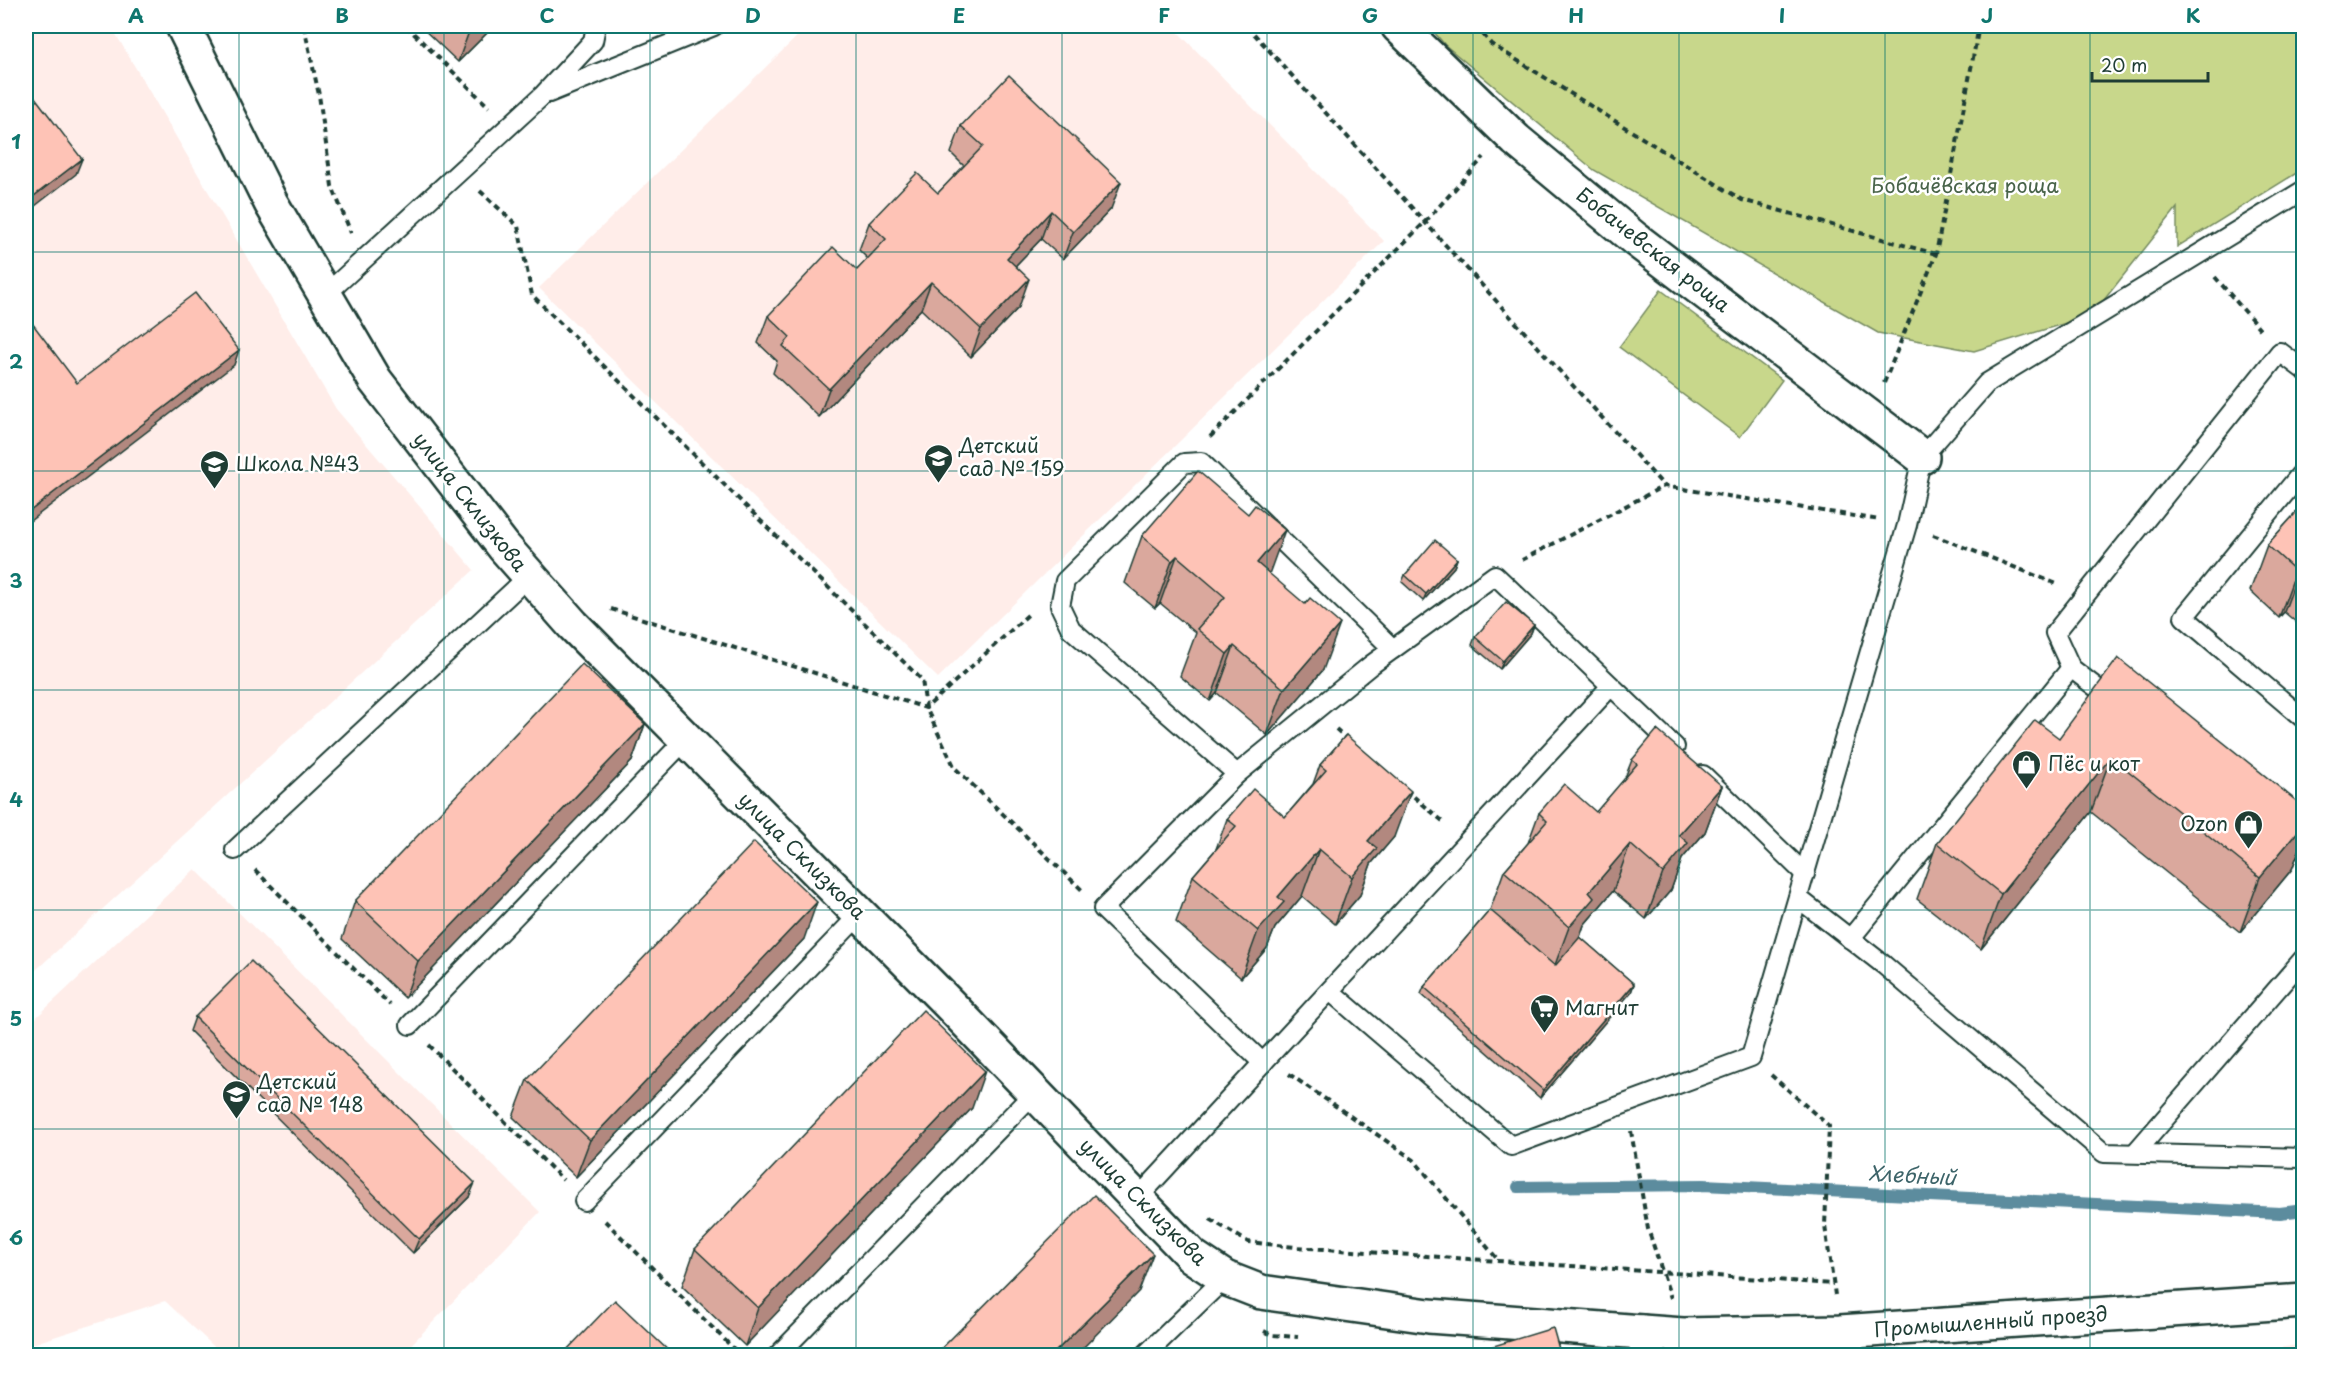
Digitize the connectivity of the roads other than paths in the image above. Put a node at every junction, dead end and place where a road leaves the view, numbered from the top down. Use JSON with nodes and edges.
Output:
{"nodes":[{"id":1,"x":183,"y":26,"type":"edge"},
{"id":2,"x":596,"y":26,"type":"edge"},
{"id":3,"x":714,"y":26,"type":"edge"},
{"id":4,"x":1398,"y":26,"type":"edge"},
{"id":5,"x":542,"y":96,"type":"junction"},
{"id":6,"x":2304,"y":190,"type":"edge"},
{"id":7,"x":325,"y":295,"type":"junction"},
{"id":8,"x":2304,"y":370,"type":"edge"},
{"id":9,"x":1922,"y":458,"type":"junction"},
{"id":10,"x":2304,"y":470,"type":"edge"},
{"id":11,"x":529,"y":576,"type":"junction"},
{"id":12,"x":1392,"y":649,"type":"junction"},
{"id":13,"x":2071,"y":668,"type":"junction"},
{"id":14,"x":1611,"y":686,"type":"junction"},
{"id":15,"x":2127,"y":711,"type":"edge"},
{"id":16,"x":2304,"y":719,"type":"edge"},
{"id":17,"x":685,"y":740,"type":"junction"},
{"id":18,"x":1237,"y":774,"type":"junction"},
{"id":19,"x":2266,"y":820,"type":"edge"},
{"id":20,"x":2304,"y":849,"type":"edge"},
{"id":21,"x":235,"y":850,"type":"road end"},
{"id":22,"x":1805,"y":874,"type":"junction"},
{"id":23,"x":1798,"y":898,"type":"junction"},
{"id":24,"x":860,"y":914,"type":"junction"},
{"id":25,"x":1850,"y":939,"type":"junction"},
{"id":26,"x":2304,"y":958,"type":"edge"},
{"id":27,"x":1330,"y":991,"type":"junction"},
{"id":28,"x":410,"y":1025,"type":"road end"},
{"id":29,"x":1265,"y":1061,"type":"junction"},
{"id":30,"x":1035,"y":1092,"type":"junction"},
{"id":31,"x":2135,"y":1153,"type":"junction"},
{"id":32,"x":2304,"y":1158,"type":"edge"},
{"id":33,"x":584,"y":1200,"type":"road end"},
{"id":34,"x":1136,"y":1200,"type":"junction"},
{"id":35,"x":1225,"y":1278,"type":"junction"},
{"id":36,"x":2304,"y":1301,"type":"edge"},
{"id":37,"x":1645,"y":1344,"type":"edge"},
{"id":38,"x":777,"y":1356,"type":"edge"},
{"id":39,"x":1143,"y":1356,"type":"edge"}],
"edges":[{"from":1,"to":7,"type":"street","name":"улица Склизкова"},
{"from":2,"to":5,"type":"lane"},
{"from":3,"to":5,"type":"lane"},
{"from":4,"to":9,"type":"street","name":"Бобачевская роща"},
{"from":5,"to":7,"type":"lane"},
{"from":6,"to":9,"type":"lane"},
{"from":7,"to":11,"type":"street","name":"улица Склизкова"},
{"from":8,"to":13,"type":"lane"},
{"from":9,"to":22,"type":"lane"},
{"from":10,"to":16,"type":"lane"},
{"from":11,"to":17,"type":"street","name":"улица Склизкова"},
{"from":11,"to":21,"type":"lane"},
{"from":12,"to":14,"type":"lane"},
{"from":12,"to":18,"type":"lane"},
{"from":12,"to":18,"type":"lane"},
{"from":13,"to":15,"type":"lane"},
{"from":13,"to":25,"type":"lane"},
{"from":14,"to":22,"type":"lane"},
{"from":14,"to":27,"type":"lane"},
{"from":17,"to":24,"type":"street","name":"улица Склизкова"},
{"from":17,"to":28,"type":"lane"},
{"from":18,"to":29,"type":"lane"},
{"from":19,"to":20,"type":"lane"},
{"from":22,"to":23,"type":"lane"},
{"from":23,"to":25,"type":"lane"},
{"from":23,"to":27,"type":"lane"},
{"from":24,"to":30,"type":"street","name":"улица Склизкова"},
{"from":24,"to":33,"type":"lane"},
{"from":25,"to":31,"type":"lane"},
{"from":26,"to":31,"type":"lane"},
{"from":27,"to":29,"type":"lane"},
{"from":29,"to":34,"type":"lane"},
{"from":30,"to":34,"type":"street","name":"улица Склизкова"},
{"from":30,"to":38,"type":"lane"},
{"from":31,"to":32,"type":"lane"},
{"from":34,"to":35,"type":"street","name":"улица Склизкова"},
{"from":35,"to":37,"type":"street","name":"улица Склизкова"},
{"from":35,"to":39,"type":"lane"},
{"from":36,"to":37,"type":"street","name":"Промышленный проезд"}]}
